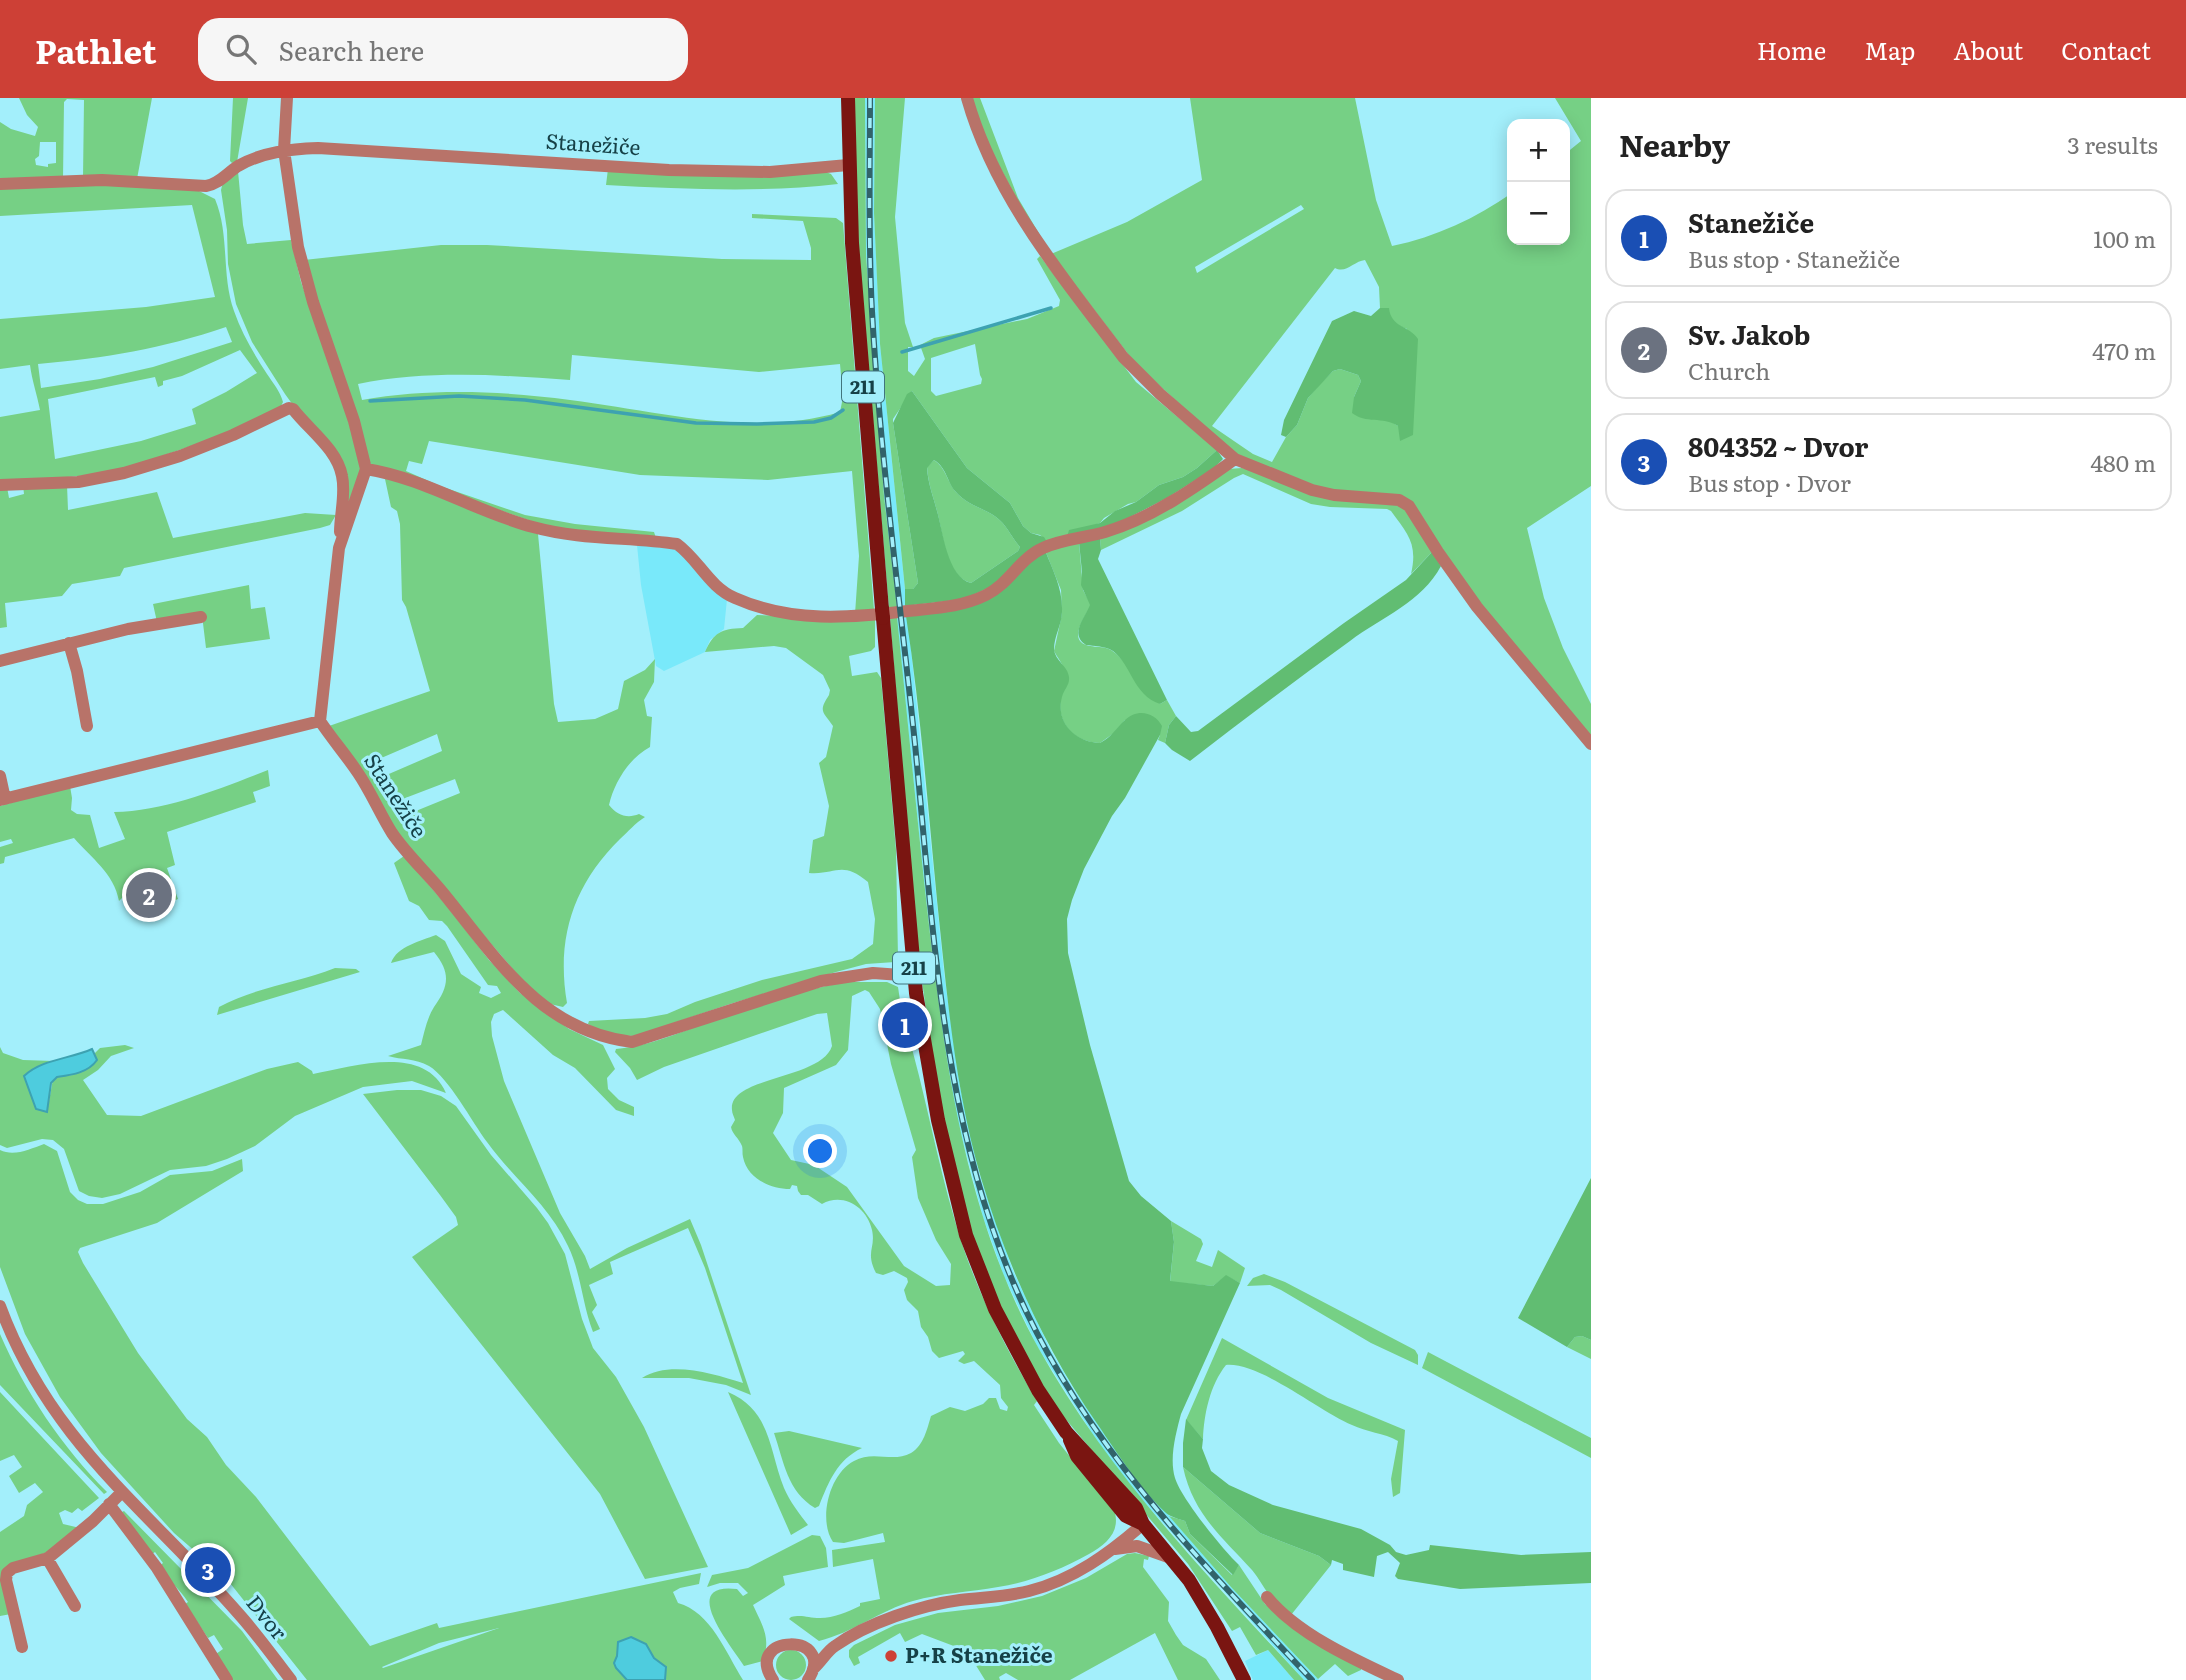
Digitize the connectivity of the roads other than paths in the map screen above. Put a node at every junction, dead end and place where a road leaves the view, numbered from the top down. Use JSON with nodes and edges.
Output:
{"nodes":[{"id":1,"x":287,"y":98,"type":"edge"},
{"id":2,"x":848,"y":98,"type":"edge"},
{"id":3,"x":967,"y":98,"type":"edge"},
{"id":4,"x":284,"y":150,"type":"junction"},
{"id":5,"x":848,"y":165,"type":"junction"},
{"id":6,"x":0,"y":184,"type":"edge"},
{"id":7,"x":1234,"y":459,"type":"junction"},
{"id":8,"x":366,"y":469,"type":"junction"},
{"id":9,"x":0,"y":485,"type":"edge"},
{"id":10,"x":340,"y":548,"type":"junction"},
{"id":11,"x":201,"y":617,"type":"dead end"},
{"id":12,"x":69,"y":643,"type":"junction"},
{"id":13,"x":0,"y":661,"type":"edge"},
{"id":14,"x":320,"y":721,"type":"junction"},
{"id":15,"x":87,"y":726,"type":"dead end"},
{"id":16,"x":1591,"y":744,"type":"edge"},
{"id":17,"x":0,"y":776,"type":"edge"},
{"id":18,"x":2,"y":799,"type":"edge"},
{"id":19,"x":915,"y":976,"type":"junction"},
{"id":20,"x":0,"y":1306,"type":"edge"},
{"id":21,"x":121,"y":1493,"type":"junction"},
{"id":22,"x":109,"y":1504,"type":"junction"},
{"id":23,"x":1143,"y":1524,"type":"junction"},
{"id":24,"x":1115,"y":1549,"type":"junction"},
{"id":25,"x":47,"y":1558,"type":"junction"},
{"id":26,"x":1172,"y":1559,"type":"junction"},
{"id":27,"x":1267,"y":1597,"type":"dead end"},
{"id":28,"x":75,"y":1606,"type":"dead end"},
{"id":29,"x":22,"y":1647,"type":"dead end"},
{"id":30,"x":804,"y":1647,"type":"junction"},
{"id":31,"x":833,"y":1647,"type":"junction"},
{"id":32,"x":811,"y":1676,"type":"edge"},
{"id":33,"x":227,"y":1680,"type":"edge"},
{"id":34,"x":292,"y":1680,"type":"edge"},
{"id":35,"x":773,"y":1680,"type":"edge"},
{"id":36,"x":1244,"y":1680,"type":"edge"},
{"id":37,"x":1398,"y":1680,"type":"edge"}],
"edges":[{"from":1,"to":4,"type":"street"},
{"from":2,"to":5,"type":"main road","number":"211"},
{"from":3,"to":7,"type":"street"},
{"from":4,"to":5,"type":"street","name":"Stanežiče"},
{"from":4,"to":6,"type":"street"},
{"from":4,"to":8,"type":"street"},
{"from":5,"to":19,"type":"main road","number":"211"},
{"from":7,"to":8,"type":"street"},
{"from":7,"to":16,"type":"street"},
{"from":8,"to":10,"type":"street"},
{"from":9,"to":10,"type":"street"},
{"from":10,"to":14,"type":"street"},
{"from":11,"to":12,"type":"street"},
{"from":12,"to":13,"type":"street"},
{"from":12,"to":15,"type":"street"},
{"from":14,"to":18,"type":"street"},
{"from":14,"to":19,"type":"street","name":"Stanežiče"},
{"from":17,"to":18,"type":"street"},
{"from":19,"to":23,"type":"main road","number":"211"},
{"from":20,"to":21,"type":"street","name":"Dvor"},
{"from":21,"to":22,"type":"street"},
{"from":21,"to":34,"type":"street","name":"Dvor"},
{"from":22,"to":25,"type":"street"},
{"from":22,"to":33,"type":"street"},
{"from":23,"to":24,"type":"street"},
{"from":23,"to":26,"type":"main road","number":"211"},
{"from":24,"to":26,"type":"street"},
{"from":24,"to":31,"type":"street"},
{"from":25,"to":28,"type":"street"},
{"from":25,"to":29,"type":"street"},
{"from":26,"to":36,"type":"main road","number":"211"},
{"from":27,"to":37,"type":"street"},
{"from":30,"to":31,"type":"street"},
{"from":30,"to":32,"type":"street"},
{"from":30,"to":35,"type":"street"},
{"from":31,"to":32,"type":"street"}]}
